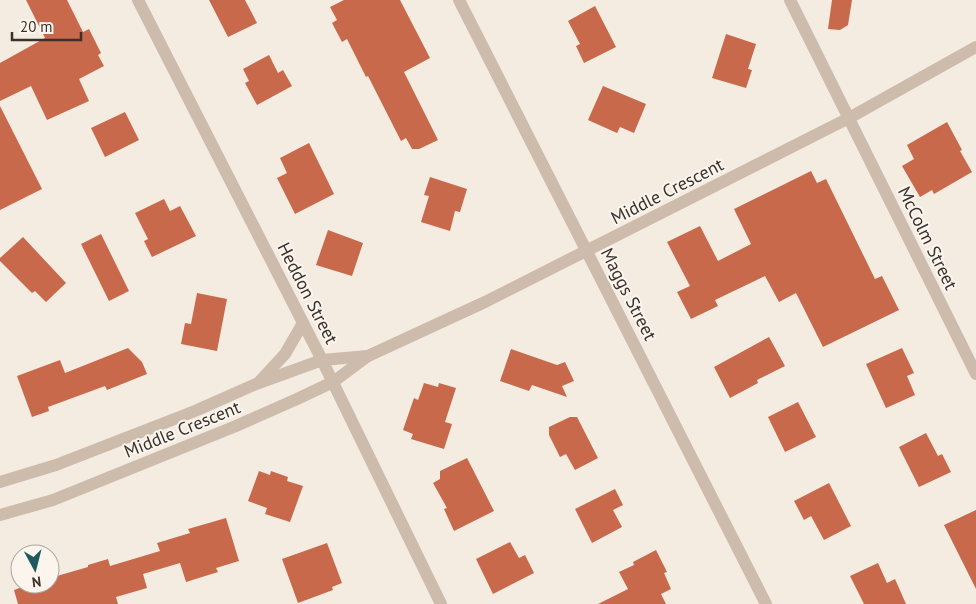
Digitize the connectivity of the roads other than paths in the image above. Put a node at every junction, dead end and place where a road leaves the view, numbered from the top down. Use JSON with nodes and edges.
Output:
{"nodes":[{"id":1,"x":138,"y":0,"type":"edge"},
{"id":2,"x":460,"y":0,"type":"edge"},
{"id":3,"x":790,"y":0,"type":"edge"},
{"id":4,"x":976,"y":47,"type":"edge"},
{"id":5,"x":849,"y":118,"type":"junction"},
{"id":6,"x":588,"y":250,"type":"junction"},
{"id":7,"x":304,"y":324,"type":"junction"},
{"id":8,"x":368,"y":356,"type":"junction"},
{"id":9,"x":322,"y":360,"type":"junction"},
{"id":10,"x":975,"y":370,"type":"edge"},
{"id":11,"x":333,"y":382,"type":"junction"},
{"id":12,"x":256,"y":384,"type":"junction"},
{"id":13,"x":0,"y":482,"type":"edge"},
{"id":14,"x":0,"y":516,"type":"edge"},
{"id":15,"x":441,"y":604,"type":"edge"},
{"id":16,"x":766,"y":604,"type":"edge"}],
"edges":[{"from":1,"to":7,"type":"street","name":"Heddon Street"},
{"from":2,"to":6,"type":"street","name":"Maggs Street"},
{"from":3,"to":5,"type":"street","name":"McColm Street"},
{"from":4,"to":5,"type":"street","name":"Middle Crescent"},
{"from":5,"to":6,"type":"street","name":"Middle Crescent"},
{"from":5,"to":10,"type":"street","name":"McColm Street"},
{"from":6,"to":8,"type":"street","name":"Middle Crescent"},
{"from":6,"to":16,"type":"street","name":"Maggs Street"},
{"from":7,"to":9,"type":"street","name":"Heddon Street"},
{"from":7,"to":12,"type":"street"},
{"from":8,"to":9,"type":"street","name":"Middle Crescent"},
{"from":8,"to":11,"type":"street","name":"Middle Crescent"},
{"from":9,"to":11,"type":"street","name":"Heddon Street"},
{"from":9,"to":12,"type":"street","name":"Middle Crescent"},
{"from":11,"to":14,"type":"street","name":"Middle Crescent"},
{"from":11,"to":15,"type":"street","name":"Heddon Street"},
{"from":12,"to":13,"type":"street","name":"Middle Crescent"}]}
